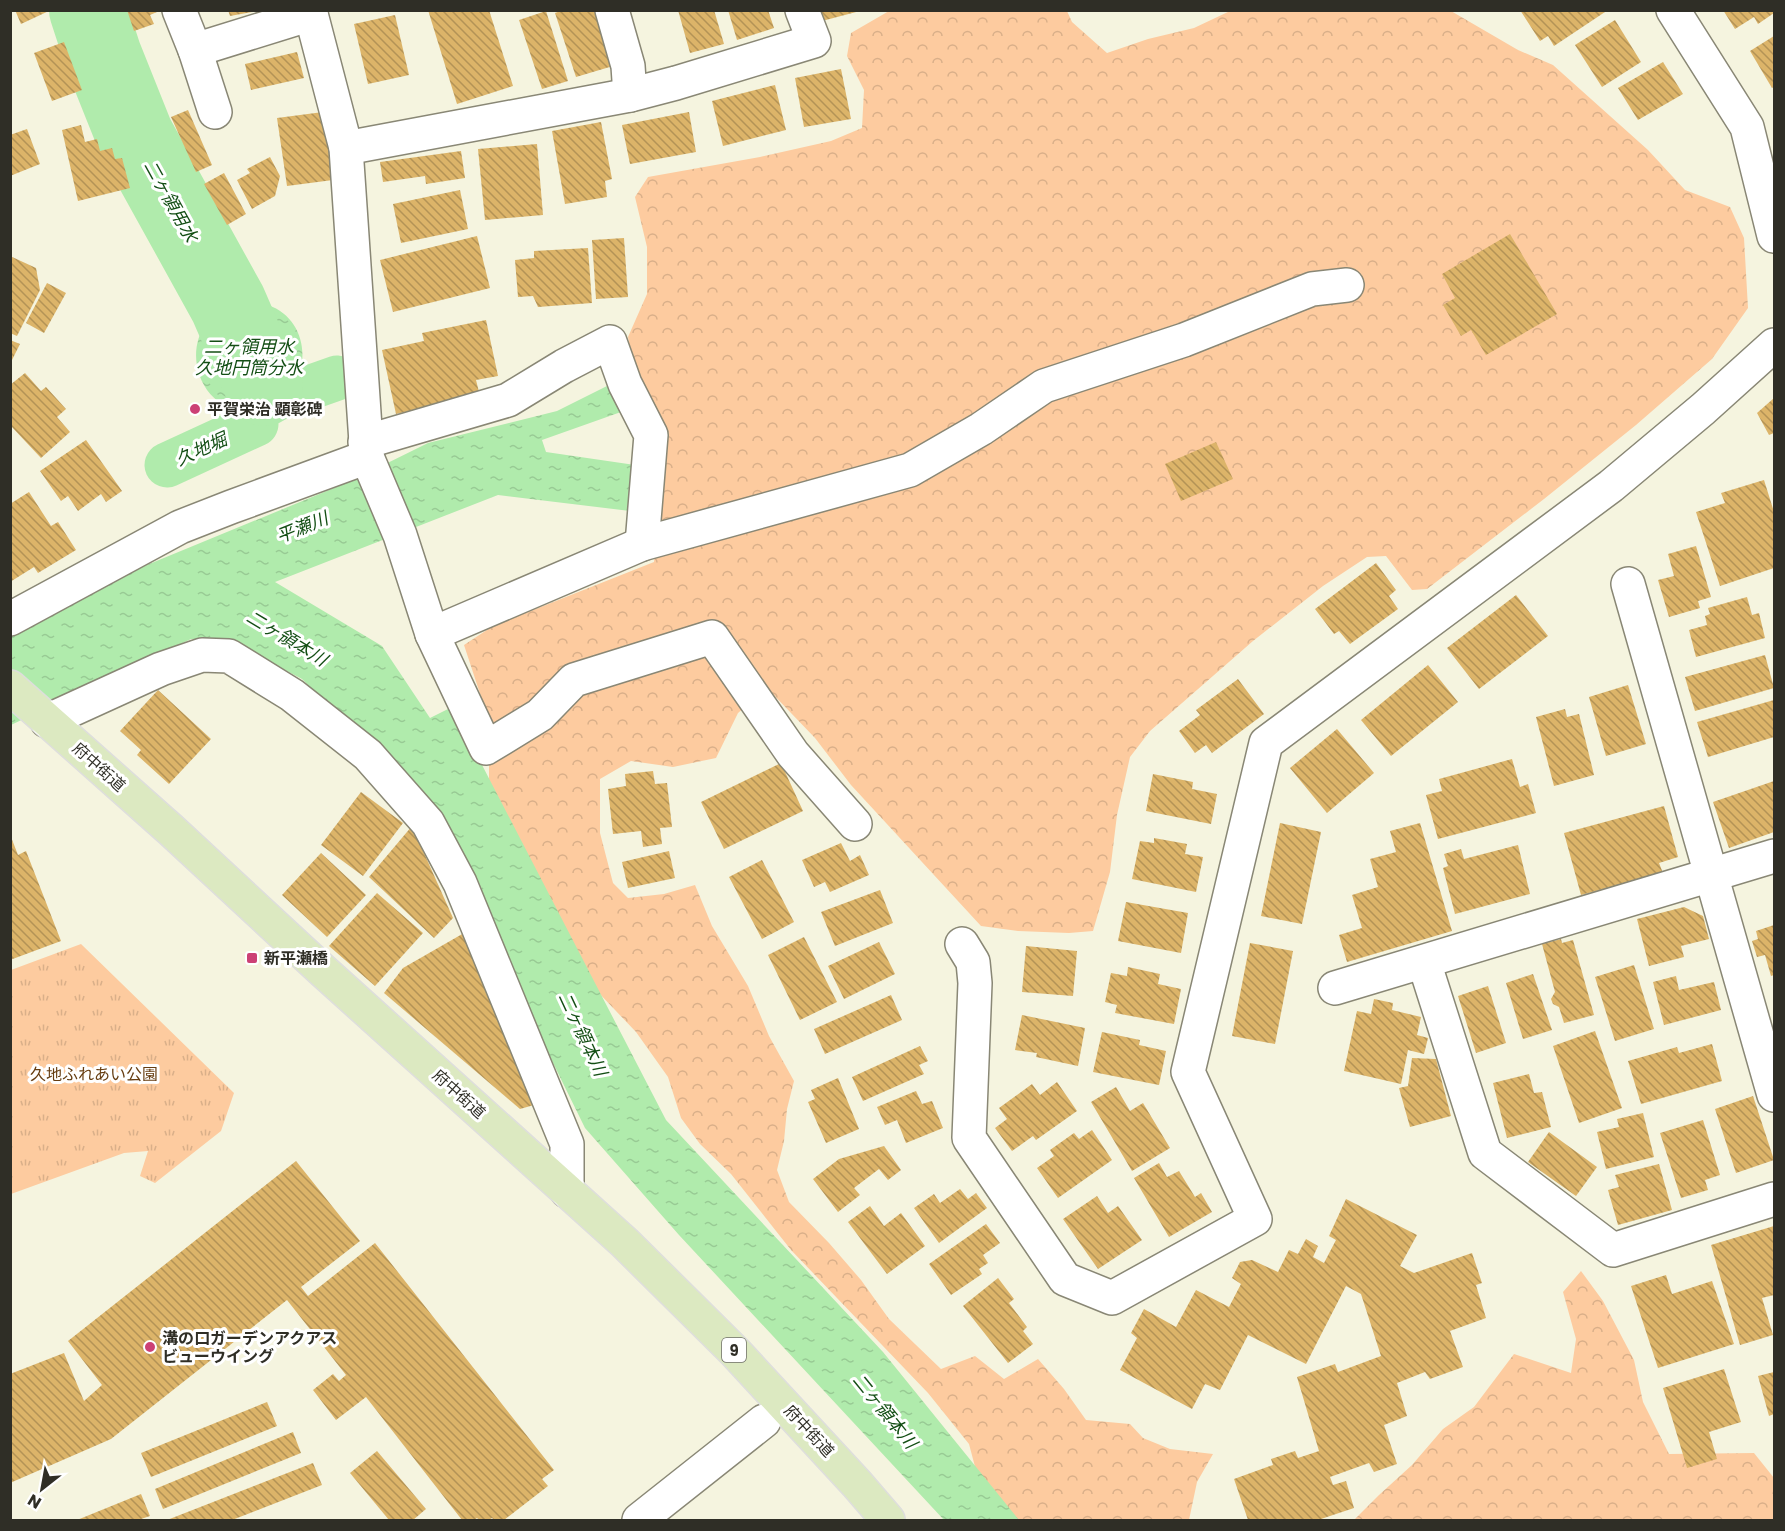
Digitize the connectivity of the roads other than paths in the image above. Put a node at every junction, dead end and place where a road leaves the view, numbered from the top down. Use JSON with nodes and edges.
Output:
{"nodes":[{"id":1,"x":179,"y":10,"type":"edge"},
{"id":2,"x":612,"y":10,"type":"edge"},
{"id":3,"x":802,"y":10,"type":"edge"},
{"id":4,"x":1673,"y":10,"type":"edge"},
{"id":5,"x":311,"y":12,"type":"edge"},
{"id":6,"x":195,"y":50,"type":"junction"},
{"id":7,"x":630,"y":95,"type":"junction"},
{"id":8,"x":216,"y":112,"type":"dead end"},
{"id":9,"x":346,"y":148,"type":"junction"},
{"id":10,"x":1774,"y":229,"type":"edge"},
{"id":11,"x":1347,"y":285,"type":"dead end"},
{"id":12,"x":1774,"y":345,"type":"edge"},
{"id":13,"x":367,"y":456,"type":"junction"},
{"id":14,"x":642,"y":544,"type":"junction"},
{"id":15,"x":1628,"y":584,"type":"dead end"},
{"id":16,"x":10,"y":619,"type":"edge"},
{"id":17,"x":432,"y":634,"type":"junction"},
{"id":18,"x":30,"y":706,"type":"edge"},
{"id":19,"x":855,"y":824,"type":"dead end"},
{"id":20,"x":1774,"y":856,"type":"edge"},
{"id":21,"x":1711,"y":874,"type":"junction"},
{"id":22,"x":962,"y":944,"type":"dead end"},
{"id":23,"x":1424,"y":962,"type":"junction"},
{"id":24,"x":1335,"y":988,"type":"dead end"},
{"id":25,"x":1774,"y":1095,"type":"edge"},
{"id":26,"x":567,"y":1191,"type":"junction"},
{"id":27,"x":1774,"y":1199,"type":"edge"},
{"id":28,"x":764,"y":1421,"type":"dead end"},
{"id":29,"x":639,"y":1521,"type":"edge"},
{"id":30,"x":888,"y":1521,"type":"edge"}],
"edges":[{"from":1,"to":6,"type":"street"},
{"from":2,"to":7,"type":"street"},
{"from":3,"to":7,"type":"street"},
{"from":4,"to":10,"type":"street"},
{"from":5,"to":6,"type":"street"},
{"from":5,"to":9,"type":"street"},
{"from":6,"to":8,"type":"street"},
{"from":7,"to":9,"type":"street"},
{"from":9,"to":13,"type":"street"},
{"from":11,"to":14,"type":"street"},
{"from":12,"to":22,"type":"street"},
{"from":13,"to":14,"type":"street"},
{"from":13,"to":16,"type":"street"},
{"from":13,"to":17,"type":"street"},
{"from":14,"to":17,"type":"street"},
{"from":15,"to":21,"type":"street"},
{"from":17,"to":19,"type":"street"},
{"from":18,"to":26,"type":"main road","name":"府中街道","number":"9"},
{"from":18,"to":26,"type":"street"},
{"from":20,"to":21,"type":"street"},
{"from":21,"to":23,"type":"street"},
{"from":21,"to":25,"type":"street"},
{"from":23,"to":24,"type":"street"},
{"from":23,"to":27,"type":"street"},
{"from":26,"to":30,"type":"main road","name":"府中街道","number":"9"},
{"from":28,"to":29,"type":"street"}]}
